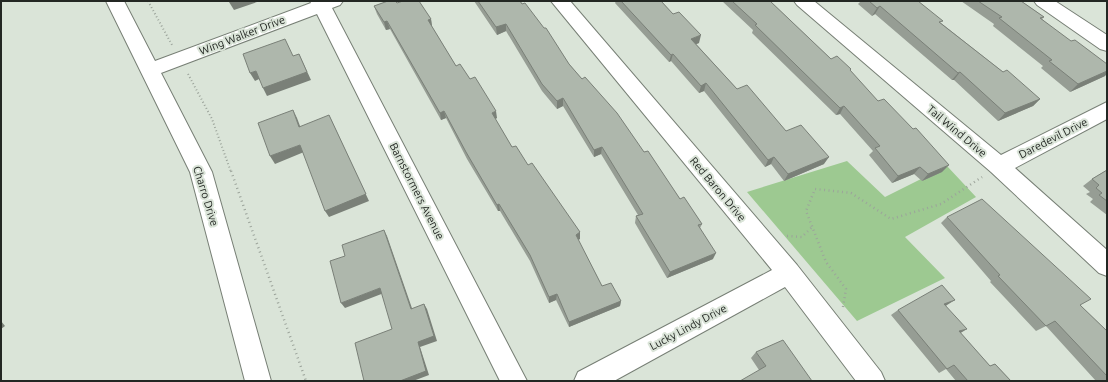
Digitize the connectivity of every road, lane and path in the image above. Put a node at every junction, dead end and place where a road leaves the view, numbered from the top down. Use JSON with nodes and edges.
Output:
{"nodes":[{"id":1,"x":115,"y":1,"type":"edge"},
{"id":2,"x":148,"y":1,"type":"edge"},
{"id":3,"x":560,"y":1,"type":"edge"},
{"id":4,"x":803,"y":1,"type":"edge"},
{"id":5,"x":1043,"y":1,"type":"edge"},
{"id":6,"x":325,"y":2,"type":"edge"},
{"id":7,"x":1107,"y":44,"type":"edge"},
{"id":8,"x":179,"y":59,"type":"junction"},
{"id":9,"x":150,"y":70,"type":"junction"},
{"id":10,"x":1107,"y":110,"type":"edge"},
{"id":11,"x":999,"y":166,"type":"junction"},
{"id":12,"x":1107,"y":265,"type":"edge"},
{"id":13,"x":789,"y":274,"type":"junction"},
{"id":14,"x":838,"y":338,"type":"junction"},
{"id":15,"x":258,"y":381,"type":"edge"},
{"id":16,"x":306,"y":381,"type":"edge"},
{"id":17,"x":514,"y":381,"type":"edge"},
{"id":18,"x":587,"y":381,"type":"edge"},
{"id":19,"x":872,"y":381,"type":"edge"}],
"edges":[{"from":1,"to":9,"type":"street","name":"Charro Drive"},
{"from":2,"to":8,"type":"path"},
{"from":3,"to":13,"type":"street","name":"Red Baron Drive"},
{"from":4,"to":11,"type":"street","name":"Tail Wind Drive"},
{"from":5,"to":7,"type":"street"},
{"from":6,"to":8,"type":"street","name":"Wing Walker Drive"},
{"from":6,"to":17,"type":"street","name":"Barnstormers Avenue"},
{"from":8,"to":9,"type":"street","name":"Wing Walker Drive"},
{"from":8,"to":16,"type":"path"},
{"from":9,"to":15,"type":"street","name":"Charro Drive"},
{"from":10,"to":11,"type":"street","name":"Daredevil Drive"},
{"from":11,"to":12,"type":"street","name":"Tail Wind Drive"},
{"from":11,"to":14,"type":"path"},
{"from":13,"to":14,"type":"street","name":"Red Baron Drive"},
{"from":13,"to":18,"type":"street","name":"Lucky Lindy Drive"},
{"from":14,"to":19,"type":"street","name":"Red Baron Drive"}]}
